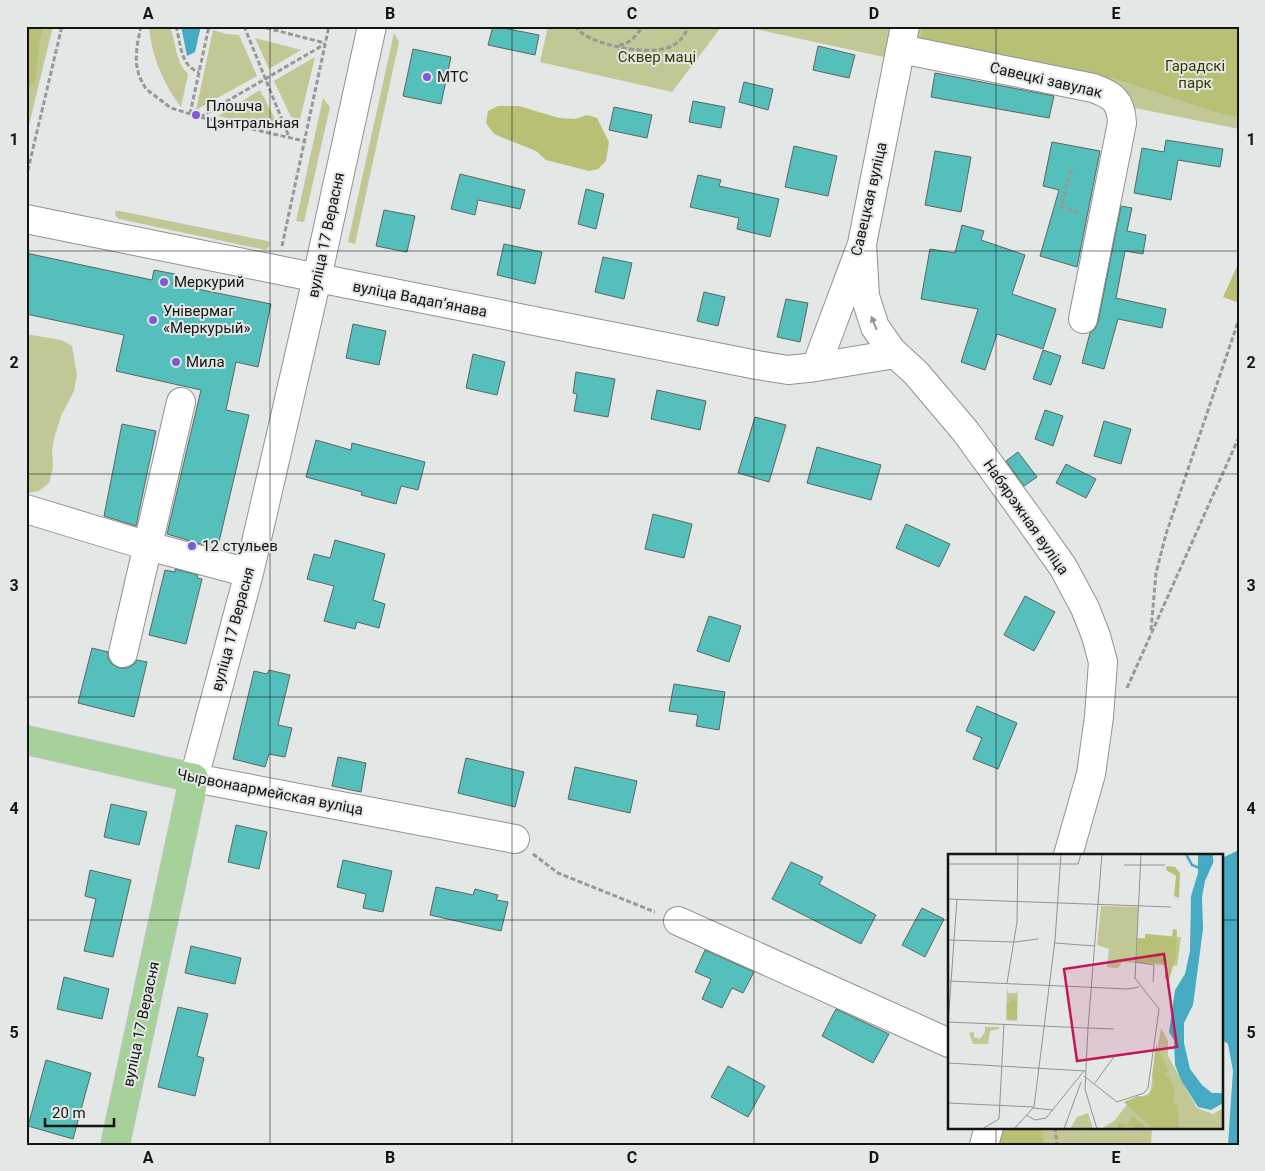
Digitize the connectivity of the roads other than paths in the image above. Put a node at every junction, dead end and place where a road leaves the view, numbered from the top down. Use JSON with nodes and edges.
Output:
{"nodes":[{"id":1,"x":372,"y":26,"type":"edge"},
{"id":2,"x":903,"y":38,"type":"edge"},
{"id":3,"x":26,"y":218,"type":"edge"},
{"id":4,"x":862,"y":244,"type":"junction"},
{"id":5,"x":317,"y":278,"type":"junction"},
{"id":6,"x":1083,"y":319,"type":"dead end"},
{"id":7,"x":895,"y":354,"type":"junction"},
{"id":8,"x":816,"y":367,"type":"junction"},
{"id":9,"x":181,"y":402,"type":"dead end"},
{"id":10,"x":26,"y":509,"type":"edge"},
{"id":11,"x":148,"y":546,"type":"junction"},
{"id":12,"x":249,"y":573,"type":"junction"},
{"id":13,"x":123,"y":653,"type":"dead end"},
{"id":14,"x":26,"y":740,"type":"edge"},
{"id":15,"x":194,"y":778,"type":"junction"},
{"id":16,"x":515,"y":840,"type":"road end"},
{"id":17,"x":1068,"y":854,"type":"edge"},
{"id":18,"x":678,"y":921,"type":"road end"},
{"id":19,"x":948,"y":1043,"type":"edge"},
{"id":20,"x":989,"y":1128,"type":"edge"},
{"id":21,"x":115,"y":1145,"type":"edge"},
{"id":22,"x":984,"y":1145,"type":"edge"}],
"edges":[{"from":1,"to":5,"type":"street","name":"вуліца 17 Верасня"},
{"from":2,"to":4,"type":"street","name":"Савецкая вуліца"},
{"from":2,"to":6,"type":"street","name":"Савецкі завулак"},
{"from":3,"to":5,"type":"street","name":"вуліца Вадапʼянава"},
{"from":7,"to":4,"type":"street","name":"Набярэжная вуліца","one_way":true},
{"from":4,"to":8,"type":"street","name":"Савецкая вуліца"},
{"from":5,"to":8,"type":"street","name":"вуліца Вадапʼянава"},
{"from":5,"to":12,"type":"street","name":"вуліца 17 Верасня"},
{"from":7,"to":8,"type":"street"},
{"from":7,"to":17,"type":"street","name":"Набярэжная вуліца"},
{"from":9,"to":11,"type":"street"},
{"from":10,"to":11,"type":"street"},
{"from":11,"to":12,"type":"street"},
{"from":11,"to":13,"type":"street"},
{"from":12,"to":15,"type":"street","name":"вуліца 17 Верасня"},
{"from":14,"to":15,"type":"main road","name":"Чырвонаармейская вуліца"},
{"from":15,"to":16,"type":"street","name":"Чырвонаармейская вуліца"},
{"from":15,"to":21,"type":"main road","name":"вуліца 17 Верасня"},
{"from":18,"to":19,"type":"street"},
{"from":20,"to":22,"type":"street"}]}
